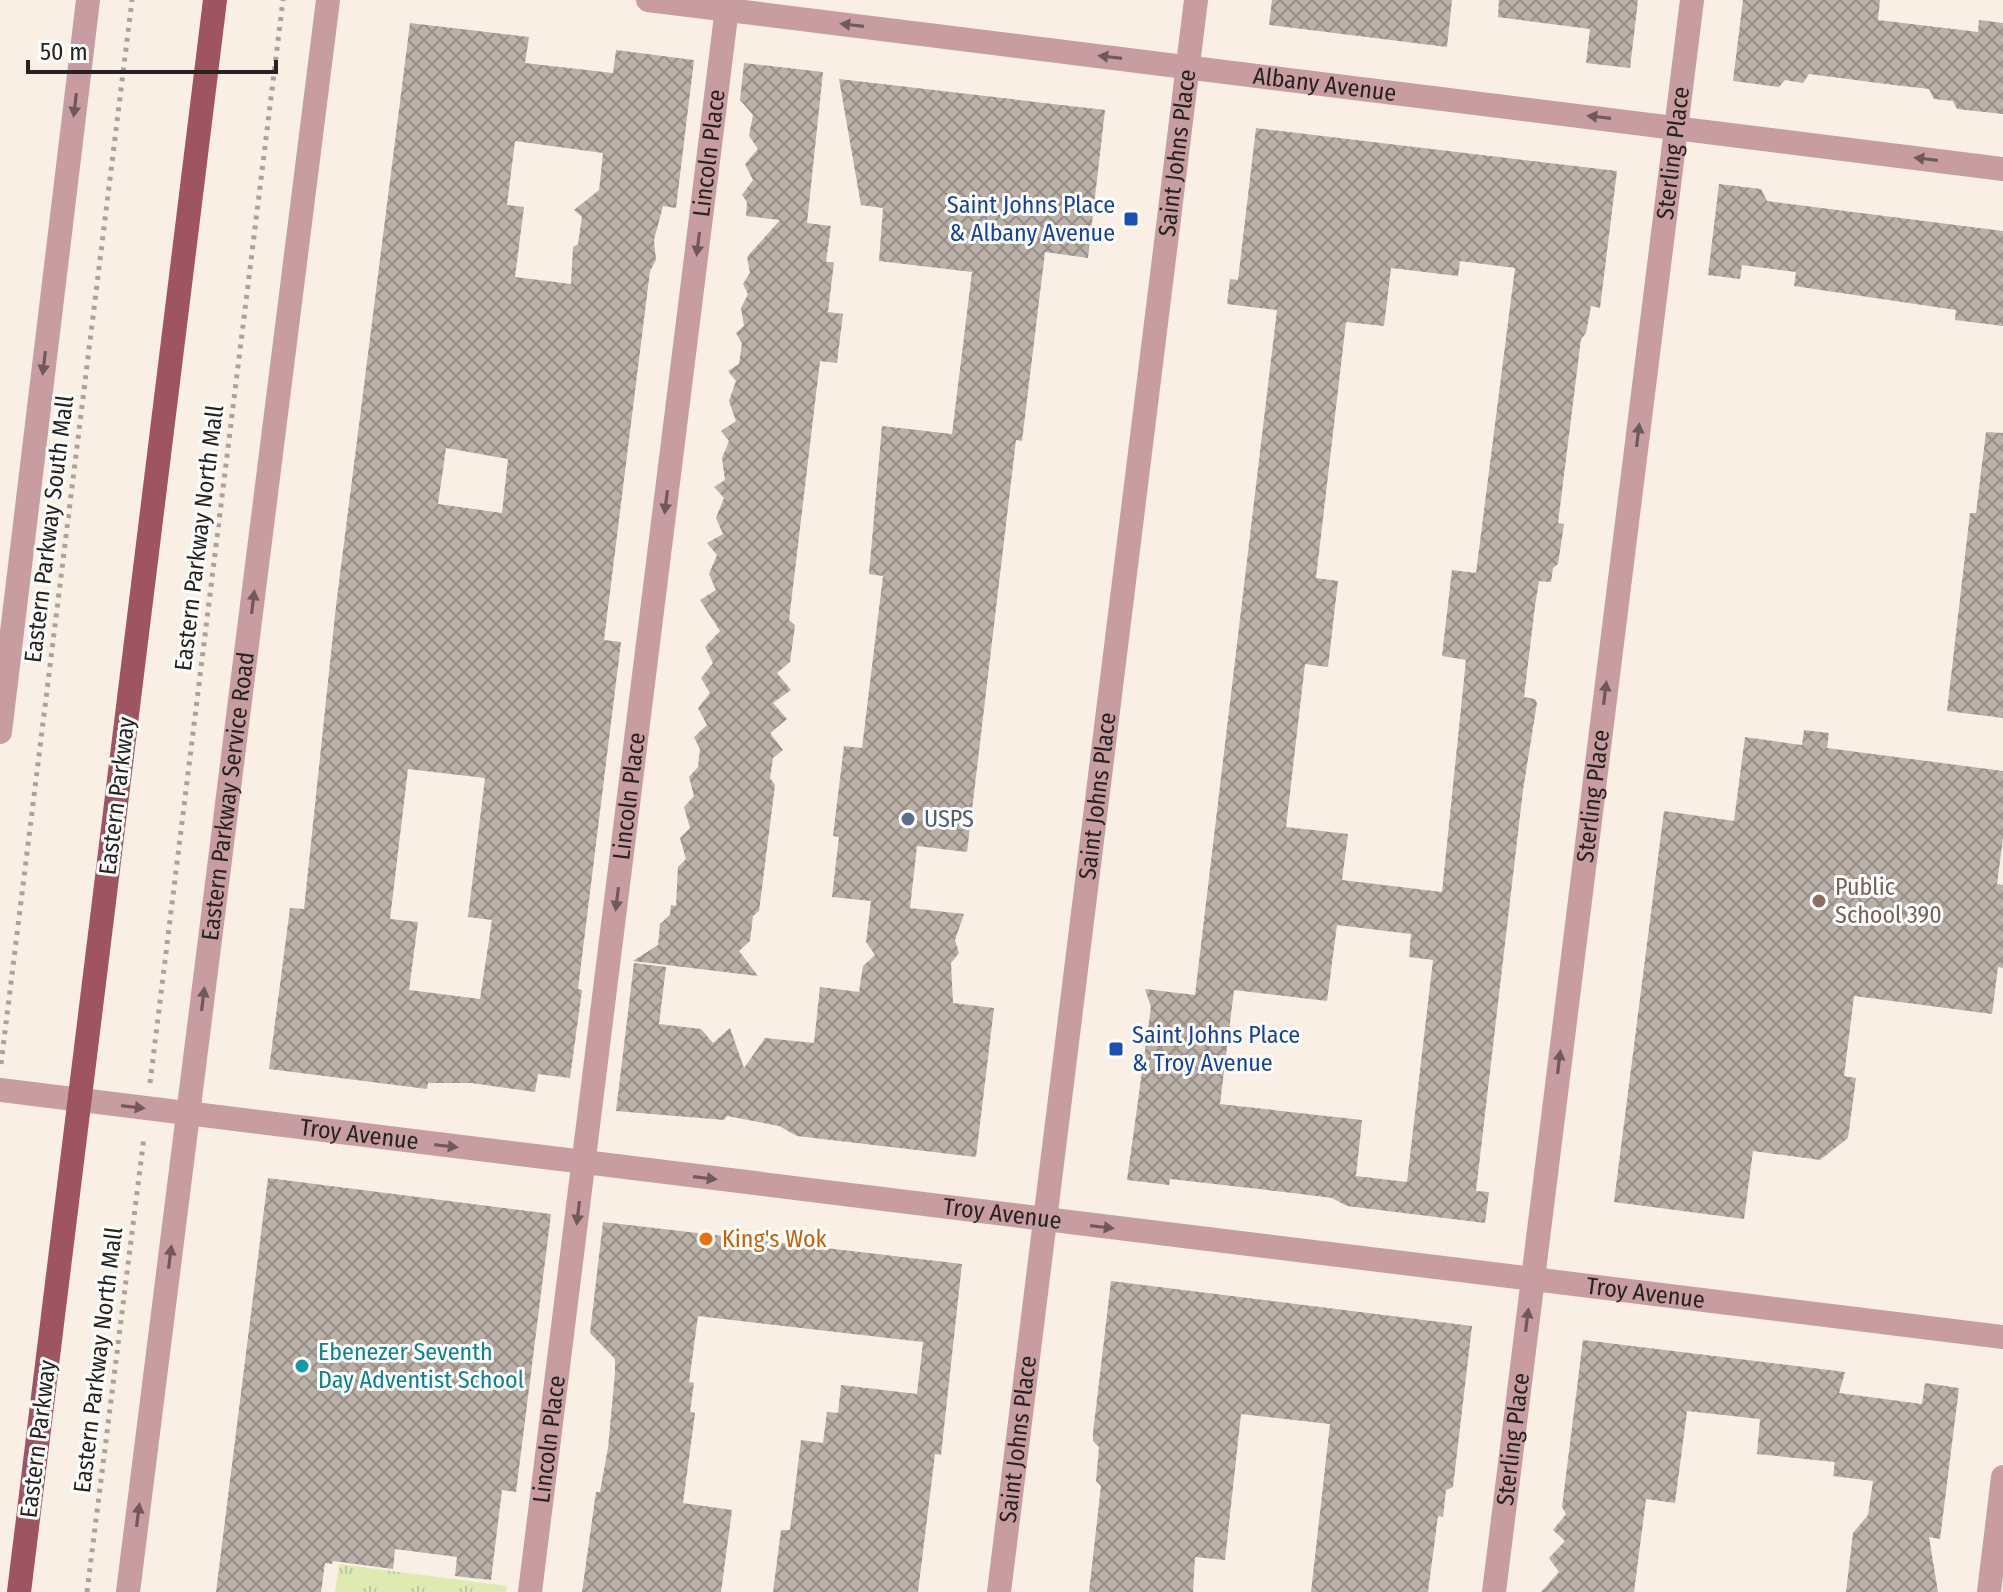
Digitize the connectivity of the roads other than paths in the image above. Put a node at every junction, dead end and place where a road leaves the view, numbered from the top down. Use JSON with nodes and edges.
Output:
{"nodes":[{"id":1,"x":88,"y":0,"type":"edge"},
{"id":2,"x":215,"y":0,"type":"edge"},
{"id":3,"x":328,"y":0,"type":"edge"},
{"id":4,"x":648,"y":0,"type":"edge"},
{"id":5,"x":1196,"y":0,"type":"edge"},
{"id":6,"x":1692,"y":0,"type":"edge"},
{"id":7,"x":728,"y":5,"type":"edge"},
{"id":8,"x":1187,"y":66,"type":"junction"},
{"id":9,"x":1676,"y":127,"type":"junction"},
{"id":10,"x":2003,"y":169,"type":"edge"},
{"id":11,"x":0,"y":732,"type":"edge"},
{"id":12,"x":0,"y":1090,"type":"edge"},
{"id":13,"x":79,"y":1100,"type":"junction"},
{"id":14,"x":188,"y":1114,"type":"junction"},
{"id":15,"x":584,"y":1163,"type":"junction"},
{"id":16,"x":1046,"y":1220,"type":"junction"},
{"id":17,"x":1532,"y":1281,"type":"junction"},
{"id":18,"x":2003,"y":1337,"type":"edge"},
{"id":19,"x":2003,"y":1477,"type":"edge"},
{"id":20,"x":19,"y":1592,"type":"edge"},
{"id":21,"x":128,"y":1592,"type":"edge"},
{"id":22,"x":530,"y":1592,"type":"edge"},
{"id":23,"x":999,"y":1592,"type":"edge"},
{"id":24,"x":1494,"y":1592,"type":"edge"},
{"id":25,"x":1989,"y":1592,"type":"edge"}],
"edges":[{"from":1,"to":11,"type":"street","one_way":true},
{"from":2,"to":13,"type":"main road","name":"Eastern Parkway"},
{"from":14,"to":3,"type":"street","name":"Eastern Parkway Service Road","one_way":true},
{"from":4,"to":7,"type":"street","name":"Albany Avenue"},
{"from":5,"to":8,"type":"street","name":"Saint Johns Place"},
{"from":6,"to":9,"type":"street","name":"Sterling Place"},
{"from":8,"to":7,"type":"street","name":"Albany Avenue","one_way":true},
{"from":7,"to":15,"type":"street","name":"Lincoln Place","one_way":true},
{"from":9,"to":8,"type":"street","name":"Albany Avenue","one_way":true},
{"from":8,"to":16,"type":"street","name":"Saint Johns Place"},
{"from":10,"to":9,"type":"street","name":"Albany Avenue","one_way":true},
{"from":17,"to":9,"type":"street","name":"Sterling Place","one_way":true},
{"from":12,"to":13,"type":"street","name":"Troy Avenue"},
{"from":13,"to":14,"type":"street","name":"Troy Avenue","one_way":true},
{"from":13,"to":20,"type":"main road","name":"Eastern Parkway"},
{"from":14,"to":15,"type":"street","name":"Troy Avenue","one_way":true},
{"from":21,"to":14,"type":"street","name":"Eastern Parkway Service Road","one_way":true},
{"from":15,"to":16,"type":"street","name":"Troy Avenue","one_way":true},
{"from":15,"to":22,"type":"street","name":"Lincoln Place","one_way":true},
{"from":16,"to":17,"type":"street","name":"Troy Avenue","one_way":true},
{"from":16,"to":23,"type":"street","name":"Saint Johns Place"},
{"from":17,"to":18,"type":"street","name":"Troy Avenue"},
{"from":24,"to":17,"type":"street","name":"Sterling Place","one_way":true},
{"from":19,"to":25,"type":"street"}]}
